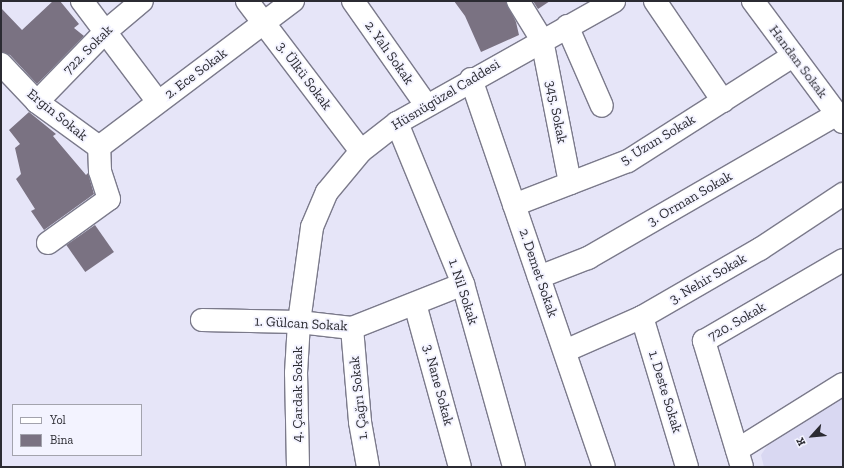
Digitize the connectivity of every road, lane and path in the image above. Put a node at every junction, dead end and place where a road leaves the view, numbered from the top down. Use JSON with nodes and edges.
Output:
{"nodes":[{"id":1,"x":82,"y":1,"type":"edge"},
{"id":2,"x":142,"y":1,"type":"edge"},
{"id":3,"x":247,"y":1,"type":"edge"},
{"id":4,"x":293,"y":1,"type":"edge"},
{"id":5,"x":353,"y":1,"type":"edge"},
{"id":6,"x":518,"y":1,"type":"edge"},
{"id":7,"x":655,"y":1,"type":"edge"},
{"id":8,"x":753,"y":1,"type":"edge"},
{"id":9,"x":608,"y":2,"type":"edge"},
{"id":10,"x":263,"y":23,"type":"junction"},
{"id":11,"x":567,"y":26,"type":"junction"},
{"id":12,"x":105,"y":32,"type":"junction"},
{"id":13,"x":542,"y":40,"type":"junction"},
{"id":14,"x":792,"y":56,"type":"junction"},
{"id":15,"x":1,"y":64,"type":"edge"},
{"id":16,"x":471,"y":79,"type":"junction"},
{"id":17,"x":722,"y":101,"type":"junction"},
{"id":18,"x":37,"y":102,"type":"junction"},
{"id":19,"x":158,"y":102,"type":"junction"},
{"id":20,"x":426,"y":105,"type":"junction"},
{"id":21,"x":602,"y":106,"type":"dead end"},
{"id":22,"x":840,"y":118,"type":"edge"},
{"id":23,"x":397,"y":123,"type":"junction"},
{"id":24,"x":98,"y":147,"type":"junction"},
{"id":25,"x":361,"y":151,"type":"junction"},
{"id":26,"x":570,"y":183,"type":"junction"},
{"id":27,"x":843,"y":194,"type":"edge"},
{"id":28,"x":514,"y":205,"type":"junction"},
{"id":29,"x":48,"y":243,"type":"dead end"},
{"id":30,"x":843,"y":260,"type":"edge"},
{"id":31,"x":539,"y":277,"type":"junction"},
{"id":32,"x":463,"y":284,"type":"junction"},
{"id":33,"x":415,"y":304,"type":"junction"},
{"id":34,"x":642,"y":317,"type":"junction"},
{"id":35,"x":202,"y":320,"type":"dead end"},
{"id":36,"x":299,"y":322,"type":"junction"},
{"id":37,"x":352,"y":328,"type":"junction"},
{"id":38,"x":565,"y":351,"type":"junction"},
{"id":39,"x":843,"y":384,"type":"edge"},
{"id":40,"x":740,"y":458,"type":"edge"},
{"id":41,"x":298,"y":467,"type":"edge"},
{"id":42,"x":368,"y":467,"type":"edge"},
{"id":43,"x":460,"y":467,"type":"edge"},
{"id":44,"x":514,"y":467,"type":"edge"},
{"id":45,"x":604,"y":467,"type":"edge"},
{"id":46,"x":687,"y":467,"type":"edge"}],
"edges":[{"from":1,"to":12,"type":"street"},
{"from":2,"to":12,"type":"street","name":"722. Sokak"},
{"from":3,"to":10,"type":"street","name":"3. Ülkü Sokak"},
{"from":4,"to":10,"type":"street","name":"2. Ece Sokak"},
{"from":5,"to":20,"type":"street","name":"2. Yalı Sokak"},
{"from":6,"to":13,"type":"street"},
{"from":7,"to":17,"type":"street"},
{"from":8,"to":14,"type":"street","name":"Handan Sokak"},
{"from":9,"to":11,"type":"street","name":"Hüsnügüzel Caddesi"},
{"from":10,"to":19,"type":"street","name":"2. Ece Sokak"},
{"from":10,"to":25,"type":"street","name":"3. Ülkü Sokak"},
{"from":11,"to":13,"type":"street","name":"Hüsnügüzel Caddesi"},
{"from":11,"to":21,"type":"street"},
{"from":12,"to":18,"type":"street","name":"722. Sokak"},
{"from":12,"to":19,"type":"street"},
{"from":13,"to":16,"type":"street","name":"Hüsnügüzel Caddesi"},
{"from":13,"to":26,"type":"street","name":"345. Sokak"},
{"from":14,"to":17,"type":"street","name":"5. Uzun Sokak"},
{"from":14,"to":22,"type":"street","name":"Handan Sokak"},
{"from":15,"to":18,"type":"street","name":"Ergin Sokak"},
{"from":16,"to":20,"type":"street","name":"Hüsnügüzel Caddesi"},
{"from":16,"to":28,"type":"street","name":"2. Demet Sokak"},
{"from":17,"to":26,"type":"street","name":"5. Uzun Sokak"},
{"from":18,"to":24,"type":"street","name":"Ergin Sokak"},
{"from":19,"to":24,"type":"street","name":"2. Ece Sokak"},
{"from":20,"to":23,"type":"street","name":"Hüsnügüzel Caddesi"},
{"from":22,"to":31,"type":"street","name":"3. Orman Sokak"},
{"from":23,"to":25,"type":"street","name":"Hüsnügüzel Caddesi"},
{"from":23,"to":32,"type":"street","name":"1. Nil Sokak"},
{"from":24,"to":29,"type":"street"},
{"from":25,"to":36,"type":"street","name":"Hüsnügüzel Caddesi"},
{"from":26,"to":28,"type":"street","name":"5. Uzun Sokak"},
{"from":27,"to":34,"type":"street","name":"3. Nehir Sokak"},
{"from":28,"to":31,"type":"street","name":"2. Demet Sokak"},
{"from":30,"to":40,"type":"street","name":"720. Sokak"},
{"from":31,"to":38,"type":"street","name":"2. Demet Sokak"},
{"from":32,"to":33,"type":"street","name":"1. Gülcan Sokak"},
{"from":32,"to":44,"type":"street","name":"1. Nil Sokak"},
{"from":33,"to":37,"type":"street","name":"1. Gülcan Sokak"},
{"from":33,"to":43,"type":"street","name":"3. Nane Sokak"},
{"from":34,"to":38,"type":"street","name":"3. Nehir Sokak"},
{"from":34,"to":46,"type":"street","name":"1. Deste Sokak"},
{"from":35,"to":36,"type":"street","name":"1. Gülcan Sokak"},
{"from":36,"to":37,"type":"street","name":"1. Gülcan Sokak"},
{"from":36,"to":41,"type":"street","name":"4. Çardak Sokak"},
{"from":37,"to":42,"type":"street","name":"1. Çağrı Sokak"},
{"from":38,"to":45,"type":"street","name":"2. Demet Sokak"},
{"from":39,"to":40,"type":"street"}]}
